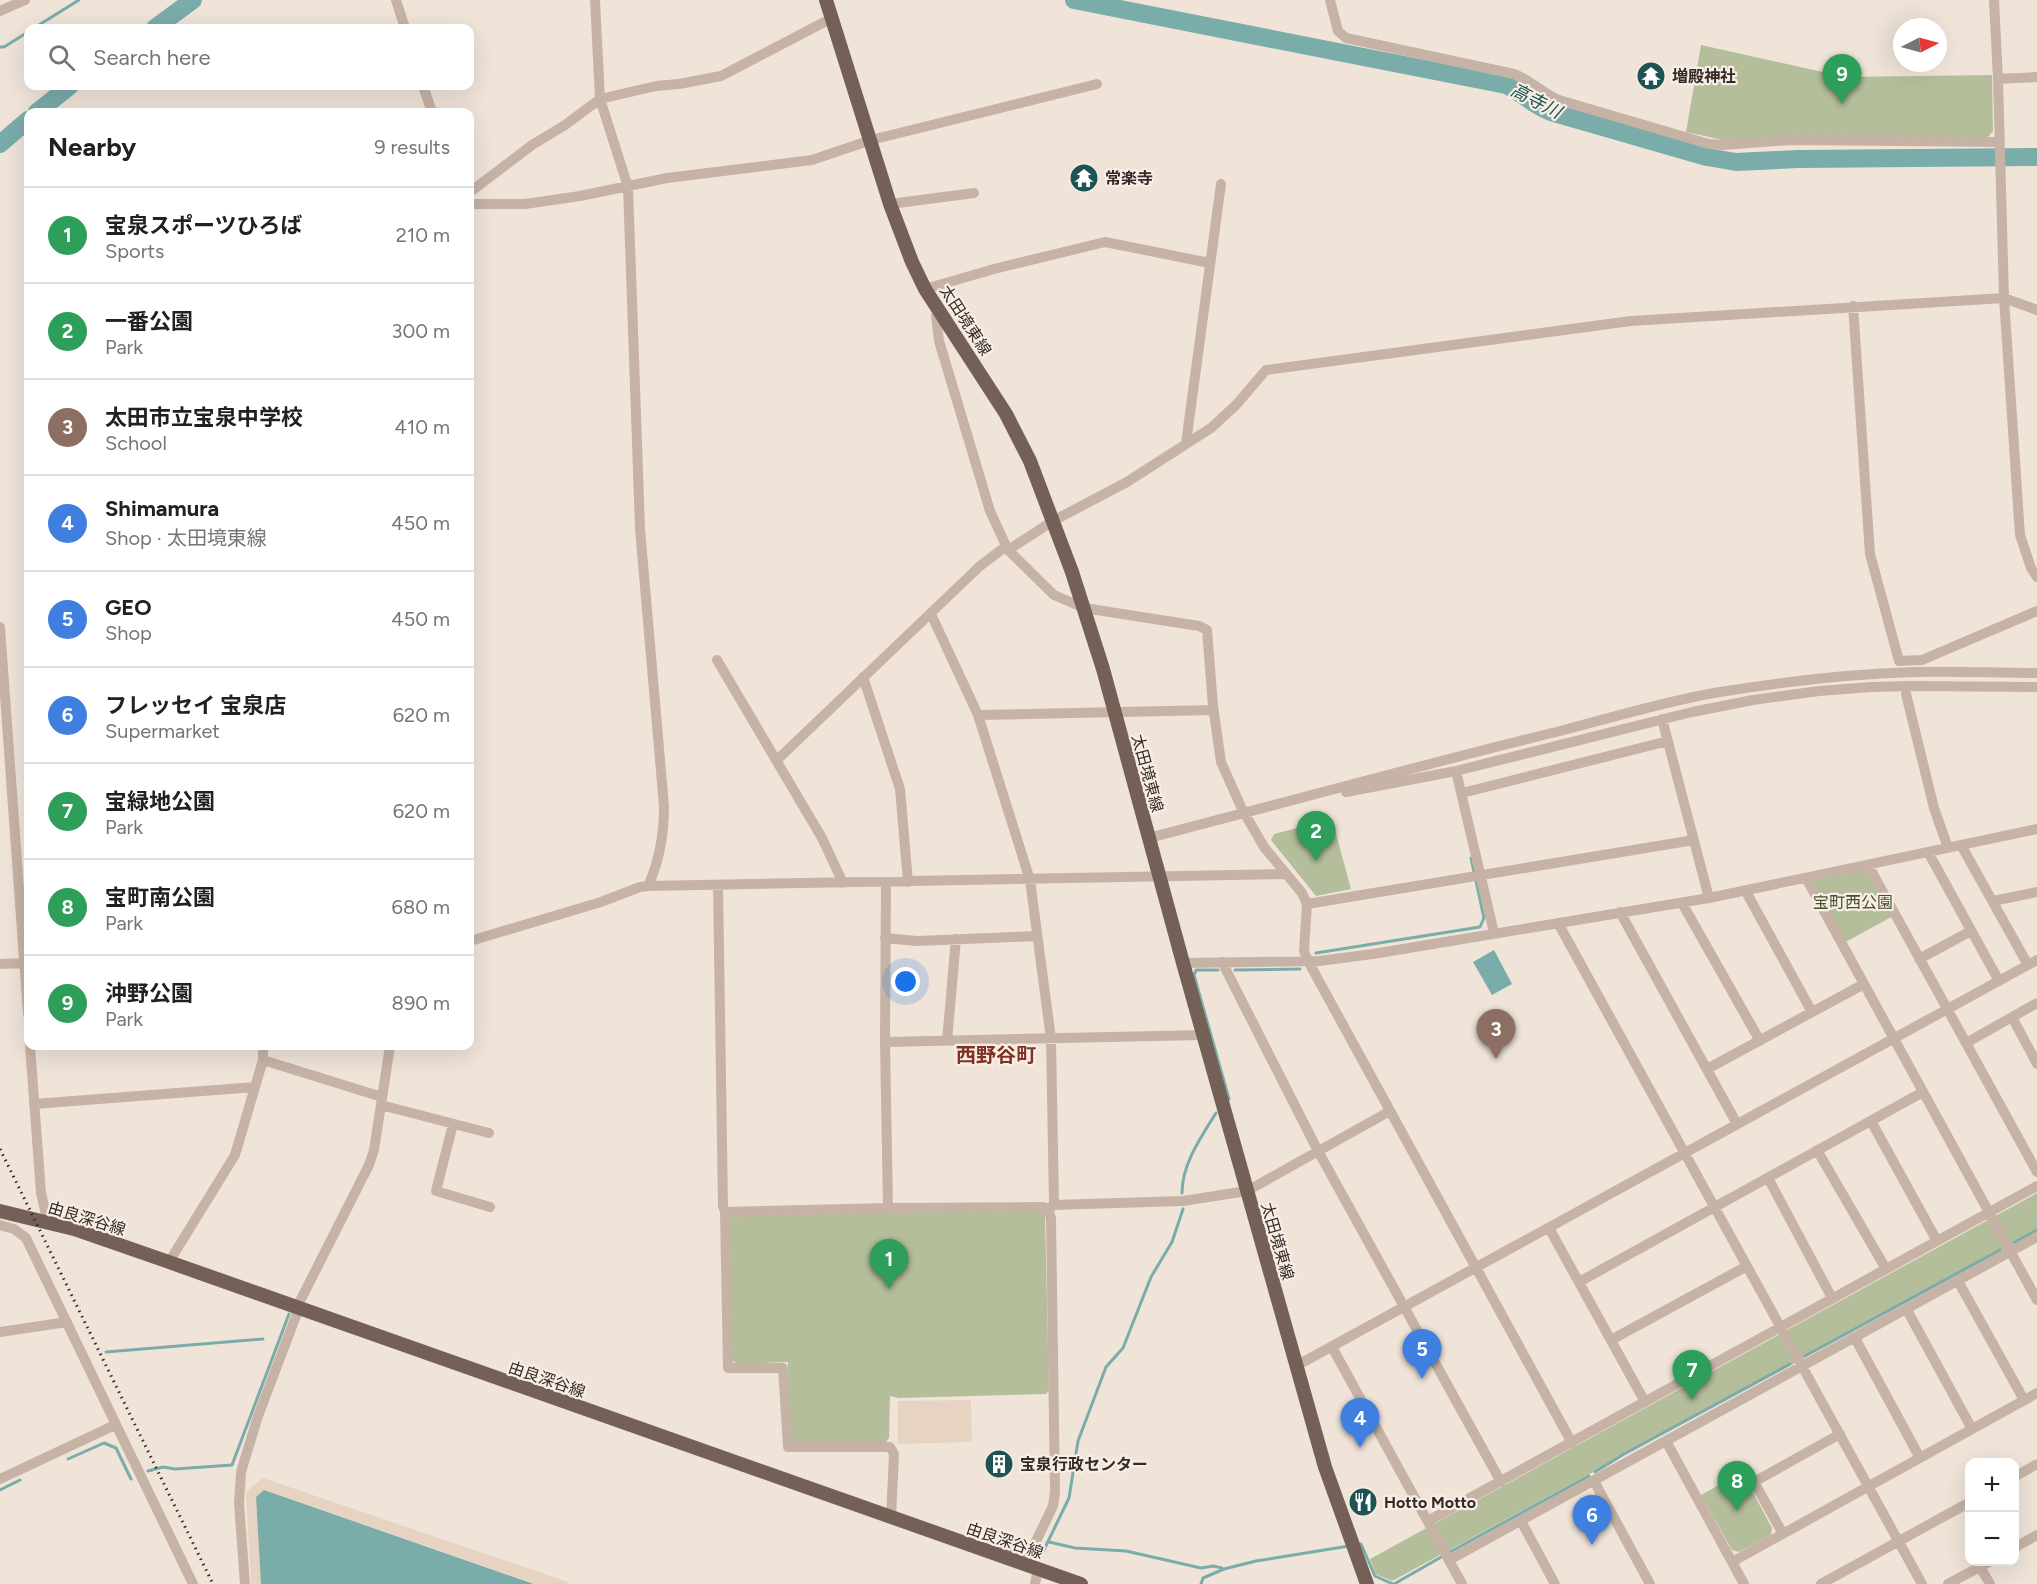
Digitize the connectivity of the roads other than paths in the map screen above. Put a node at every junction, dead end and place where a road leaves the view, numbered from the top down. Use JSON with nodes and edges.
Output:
{"nodes":[{"id":1,"x":26,"y":0,"type":"edge"},
{"id":2,"x":396,"y":0,"type":"edge"},
{"id":3,"x":595,"y":0,"type":"edge"},
{"id":4,"x":826,"y":0,"type":"edge"},
{"id":5,"x":1330,"y":0,"type":"edge"},
{"id":6,"x":1994,"y":0,"type":"edge"},
{"id":7,"x":0,"y":11,"type":"edge"},
{"id":8,"x":832,"y":18,"type":"junction"},
{"id":9,"x":404,"y":24,"type":"edge"},
{"id":10,"x":2037,"y":77,"type":"edge"},
{"id":11,"x":1998,"y":79,"type":"junction"},
{"id":12,"x":1097,"y":84,"type":"dead end"},
{"id":13,"x":424,"y":90,"type":"edge"},
{"id":14,"x":600,"y":99,"type":"junction"},
{"id":15,"x":431,"y":108,"type":"edge"},
{"id":16,"x":871,"y":140,"type":"junction"},
{"id":17,"x":2000,"y":145,"type":"junction"},
{"id":18,"x":1221,"y":184,"type":"dead end"},
{"id":19,"x":628,"y":187,"type":"junction"},
{"id":20,"x":474,"y":189,"type":"edge"},
{"id":21,"x":974,"y":193,"type":"dead end"},
{"id":22,"x":474,"y":204,"type":"edge"},
{"id":23,"x":890,"y":204,"type":"junction"},
{"id":24,"x":1210,"y":263,"type":"junction"},
{"id":25,"x":925,"y":289,"type":"junction"},
{"id":26,"x":2004,"y":298,"type":"junction"},
{"id":27,"x":1853,"y":306,"type":"junction"},
{"id":28,"x":939,"y":308,"type":"junction"},
{"id":29,"x":2037,"y":310,"type":"edge"},
{"id":30,"x":1186,"y":443,"type":"junction"},
{"id":31,"x":1053,"y":521,"type":"junction"},
{"id":32,"x":1006,"y":548,"type":"junction"},
{"id":33,"x":2037,"y":577,"type":"edge"},
{"id":34,"x":1084,"y":608,"type":"junction"},
{"id":35,"x":2037,"y":611,"type":"edge"},
{"id":36,"x":931,"y":614,"type":"junction"},
{"id":37,"x":0,"y":627,"type":"edge"},
{"id":38,"x":717,"y":660,"type":"dead end"},
{"id":39,"x":2037,"y":673,"type":"edge"},
{"id":40,"x":863,"y":677,"type":"junction"},
{"id":41,"x":2037,"y":687,"type":"edge"},
{"id":42,"x":1906,"y":694,"type":"dead end"},
{"id":43,"x":1213,"y":710,"type":"junction"},
{"id":44,"x":1115,"y":713,"type":"junction"},
{"id":45,"x":978,"y":715,"type":"junction"},
{"id":46,"x":1662,"y":719,"type":"junction"},
{"id":47,"x":1668,"y":741,"type":"junction"},
{"id":48,"x":777,"y":760,"type":"junction"},
{"id":49,"x":1456,"y":771,"type":"junction"},
{"id":50,"x":1462,"y":793,"type":"junction"},
{"id":51,"x":1249,"y":811,"type":"junction"},
{"id":52,"x":2037,"y":830,"type":"edge"},
{"id":53,"x":1149,"y":838,"type":"junction"},
{"id":54,"x":1694,"y":840,"type":"junction"},
{"id":55,"x":1961,"y":845,"type":"junction"},
{"id":56,"x":1948,"y":848,"type":"junction"},
{"id":57,"x":1928,"y":852,"type":"junction"},
{"id":58,"x":1868,"y":865,"type":"junction"},
{"id":59,"x":1286,"y":874,"type":"junction"},
{"id":60,"x":1481,"y":875,"type":"junction"},
{"id":61,"x":1160,"y":877,"type":"junction"},
{"id":62,"x":1806,"y":878,"type":"junction"},
{"id":63,"x":1030,"y":880,"type":"junction"},
{"id":64,"x":886,"y":882,"type":"junction"},
{"id":65,"x":908,"y":882,"type":"junction"},
{"id":66,"x":843,"y":883,"type":"junction"},
{"id":67,"x":718,"y":885,"type":"junction"},
{"id":68,"x":648,"y":886,"type":"junction"},
{"id":69,"x":1745,"y":890,"type":"junction"},
{"id":70,"x":2037,"y":892,"type":"edge"},
{"id":71,"x":1709,"y":898,"type":"junction"},
{"id":72,"x":1992,"y":901,"type":"junction"},
{"id":73,"x":1682,"y":903,"type":"junction"},
{"id":74,"x":1307,"y":904,"type":"junction"},
{"id":75,"x":1620,"y":912,"type":"junction"},
{"id":76,"x":1558,"y":923,"type":"junction"},
{"id":77,"x":24,"y":926,"type":"edge"},
{"id":78,"x":1971,"y":931,"type":"junction"},
{"id":79,"x":1494,"y":933,"type":"junction"},
{"id":80,"x":1037,"y":936,"type":"junction"},
{"id":81,"x":885,"y":938,"type":"junction"},
{"id":82,"x":956,"y":939,"type":"junction"},
{"id":83,"x":474,"y":940,"type":"edge"},
{"id":84,"x":1919,"y":959,"type":"junction"},
{"id":85,"x":1308,"y":961,"type":"junction"},
{"id":86,"x":1222,"y":962,"type":"junction"},
{"id":87,"x":2033,"y":962,"type":"edge"},
{"id":88,"x":24,"y":963,"type":"edge"},
{"id":89,"x":1183,"y":963,"type":"junction"},
{"id":90,"x":0,"y":964,"type":"edge"},
{"id":91,"x":1999,"y":981,"type":"junction"},
{"id":92,"x":1864,"y":984,"type":"junction"},
{"id":93,"x":2037,"y":1003,"type":"edge"},
{"id":94,"x":1947,"y":1010,"type":"junction"},
{"id":95,"x":1812,"y":1012,"type":"junction"},
{"id":96,"x":2012,"y":1017,"type":"junction"},
{"id":97,"x":1203,"y":1035,"type":"junction"},
{"id":98,"x":1894,"y":1038,"type":"junction"},
{"id":99,"x":1051,"y":1039,"type":"junction"},
{"id":100,"x":947,"y":1041,"type":"junction"},
{"id":101,"x":1760,"y":1041,"type":"junction"},
{"id":102,"x":885,"y":1042,"type":"junction"},
{"id":103,"x":1966,"y":1043,"type":"junction"},
{"id":104,"x":30,"y":1050,"type":"edge"},
{"id":105,"x":263,"y":1050,"type":"edge"},
{"id":106,"x":389,"y":1050,"type":"edge"},
{"id":107,"x":263,"y":1060,"type":"junction"},
{"id":108,"x":2037,"y":1064,"type":"edge"},
{"id":109,"x":1707,"y":1069,"type":"junction"},
{"id":110,"x":255,"y":1087,"type":"junction"},
{"id":111,"x":1923,"y":1092,"type":"junction"},
{"id":112,"x":381,"y":1101,"type":"junction"},
{"id":113,"x":33,"y":1104,"type":"junction"},
{"id":114,"x":1390,"y":1111,"type":"junction"},
{"id":115,"x":1871,"y":1120,"type":"junction"},
{"id":116,"x":453,"y":1124,"type":"junction"},
{"id":117,"x":1737,"y":1124,"type":"junction"},
{"id":118,"x":489,"y":1133,"type":"dead end"},
{"id":119,"x":1817,"y":1150,"type":"junction"},
{"id":120,"x":1318,"y":1151,"type":"junction"},
{"id":121,"x":1684,"y":1153,"type":"junction"},
{"id":122,"x":2037,"y":1172,"type":"edge"},
{"id":123,"x":1768,"y":1178,"type":"junction"},
{"id":124,"x":2037,"y":1186,"type":"edge"},
{"id":125,"x":1247,"y":1191,"type":"junction"},
{"id":126,"x":490,"y":1207,"type":"dead end"},
{"id":127,"x":1714,"y":1207,"type":"junction"},
{"id":128,"x":888,"y":1208,"type":"junction"},
{"id":129,"x":0,"y":1211,"type":"edge"},
{"id":130,"x":1051,"y":1211,"type":"junction"},
{"id":131,"x":725,"y":1212,"type":"junction"},
{"id":132,"x":1990,"y":1212,"type":"junction"},
{"id":133,"x":48,"y":1224,"type":"junction"},
{"id":134,"x":0,"y":1225,"type":"edge"},
{"id":135,"x":1549,"y":1228,"type":"junction"},
{"id":136,"x":2037,"y":1237,"type":"edge"},
{"id":137,"x":1937,"y":1241,"type":"junction"},
{"id":138,"x":2010,"y":1252,"type":"junction"},
{"id":139,"x":169,"y":1262,"type":"junction"},
{"id":140,"x":1747,"y":1266,"type":"junction"},
{"id":141,"x":1477,"y":1267,"type":"junction"},
{"id":142,"x":1886,"y":1269,"type":"junction"},
{"id":143,"x":1958,"y":1281,"type":"junction"},
{"id":144,"x":1579,"y":1282,"type":"junction"},
{"id":145,"x":1832,"y":1298,"type":"junction"},
{"id":146,"x":2037,"y":1300,"type":"edge"},
{"id":147,"x":1404,"y":1307,"type":"junction"},
{"id":148,"x":298,"y":1308,"type":"junction"},
{"id":149,"x":1907,"y":1310,"type":"junction"},
{"id":150,"x":67,"y":1323,"type":"junction"},
{"id":151,"x":1779,"y":1327,"type":"junction"},
{"id":152,"x":0,"y":1332,"type":"edge"},
{"id":153,"x":1855,"y":1338,"type":"junction"},
{"id":154,"x":1611,"y":1341,"type":"junction"},
{"id":155,"x":1332,"y":1347,"type":"junction"},
{"id":156,"x":1296,"y":1366,"type":"junction"},
{"id":157,"x":1802,"y":1367,"type":"junction"},
{"id":158,"x":2037,"y":1393,"type":"edge"},
{"id":159,"x":2024,"y":1400,"type":"junction"},
{"id":160,"x":1645,"y":1402,"type":"junction"},
{"id":161,"x":115,"y":1425,"type":"junction"},
{"id":162,"x":1972,"y":1429,"type":"junction"},
{"id":163,"x":1840,"y":1434,"type":"junction"},
{"id":164,"x":1666,"y":1441,"type":"junction"},
{"id":165,"x":1572,"y":1443,"type":"junction"},
{"id":166,"x":1920,"y":1458,"type":"junction"},
{"id":167,"x":2037,"y":1464,"type":"edge"},
{"id":168,"x":2019,"y":1474,"type":"edge"},
{"id":169,"x":0,"y":1479,"type":"edge"},
{"id":170,"x":1594,"y":1481,"type":"junction"},
{"id":171,"x":1501,"y":1482,"type":"junction"},
{"id":172,"x":1869,"y":1487,"type":"junction"},
{"id":173,"x":1965,"y":1505,"type":"edge"},
{"id":174,"x":891,"y":1517,"type":"junction"},
{"id":175,"x":1428,"y":1521,"type":"junction"},
{"id":176,"x":1521,"y":1521,"type":"junction"},
{"id":177,"x":1783,"y":1534,"type":"junction"},
{"id":178,"x":2035,"y":1540,"type":"edge"},
{"id":179,"x":1899,"y":1541,"type":"junction"},
{"id":180,"x":2019,"y":1546,"type":"edge"},
{"id":181,"x":1449,"y":1560,"type":"junction"},
{"id":182,"x":1732,"y":1562,"type":"junction"},
{"id":183,"x":1024,"y":1564,"type":"junction"},
{"id":184,"x":1981,"y":1566,"type":"edge"},
{"id":185,"x":1986,"y":1566,"type":"edge"},
{"id":186,"x":1038,"y":1569,"type":"junction"},
{"id":187,"x":193,"y":1584,"type":"edge"},
{"id":188,"x":245,"y":1584,"type":"edge"},
{"id":189,"x":1035,"y":1584,"type":"edge"},
{"id":190,"x":1081,"y":1584,"type":"edge"},
{"id":191,"x":1367,"y":1584,"type":"edge"},
{"id":192,"x":1462,"y":1584,"type":"edge"},
{"id":193,"x":1556,"y":1584,"type":"edge"},
{"id":194,"x":1650,"y":1584,"type":"edge"},
{"id":195,"x":1744,"y":1584,"type":"edge"},
{"id":196,"x":1821,"y":1584,"type":"edge"},
{"id":197,"x":1922,"y":1584,"type":"edge"},
{"id":198,"x":1948,"y":1584,"type":"edge"},
{"id":199,"x":1990,"y":1584,"type":"edge"}],
"edges":[{"from":1,"to":7,"type":"street"},
{"from":2,"to":9,"type":"street"},
{"from":3,"to":14,"type":"street"},
{"from":4,"to":8,"type":"main road","name":"太田境東線"},
{"from":5,"to":17,"type":"street"},
{"from":6,"to":11,"type":"street"},
{"from":8,"to":14,"type":"street"},
{"from":8,"to":16,"type":"main road","name":"太田境東線"},
{"from":10,"to":11,"type":"street"},
{"from":11,"to":17,"type":"street"},
{"from":12,"to":16,"type":"street"},
{"from":13,"to":15,"type":"street"},
{"from":14,"to":19,"type":"street"},
{"from":14,"to":20,"type":"street"},
{"from":16,"to":19,"type":"street"},
{"from":16,"to":23,"type":"main road","name":"太田境東線"},
{"from":17,"to":26,"type":"street"},
{"from":18,"to":24,"type":"street"},
{"from":19,"to":22,"type":"street"},
{"from":19,"to":68,"type":"street"},
{"from":21,"to":23,"type":"street"},
{"from":23,"to":25,"type":"main road","name":"太田境東線"},
{"from":24,"to":25,"type":"street"},
{"from":24,"to":30,"type":"street"},
{"from":25,"to":28,"type":"main road","name":"太田境東線"},
{"from":26,"to":27,"type":"street"},
{"from":26,"to":29,"type":"street"},
{"from":26,"to":33,"type":"street"},
{"from":27,"to":30,"type":"street"},
{"from":27,"to":35,"type":"street"},
{"from":28,"to":31,"type":"main road","name":"太田境東線"},
{"from":28,"to":32,"type":"street"},
{"from":30,"to":31,"type":"street"},
{"from":31,"to":32,"type":"street"},
{"from":31,"to":34,"type":"main road","name":"太田境東線"},
{"from":32,"to":34,"type":"street"},
{"from":32,"to":36,"type":"street"},
{"from":34,"to":43,"type":"street"},
{"from":34,"to":44,"type":"main road","name":"太田境東線"},
{"from":36,"to":40,"type":"street"},
{"from":36,"to":45,"type":"street"},
{"from":37,"to":77,"type":"street"},
{"from":38,"to":48,"type":"street"},
{"from":39,"to":51,"type":"street"},
{"from":40,"to":48,"type":"street"},
{"from":40,"to":65,"type":"street"},
{"from":41,"to":46,"type":"street"},
{"from":42,"to":56,"type":"street"},
{"from":43,"to":44,"type":"street"},
{"from":43,"to":51,"type":"street"},
{"from":44,"to":45,"type":"street"},
{"from":44,"to":53,"type":"main road","name":"太田境東線"},
{"from":45,"to":63,"type":"street"},
{"from":46,"to":47,"type":"street"},
{"from":46,"to":49,"type":"street"},
{"from":47,"to":50,"type":"street"},
{"from":47,"to":54,"type":"street"},
{"from":48,"to":66,"type":"street"},
{"from":49,"to":50,"type":"street"},
{"from":49,"to":51,"type":"street"},
{"from":50,"to":60,"type":"street"},
{"from":51,"to":53,"type":"street"},
{"from":51,"to":59,"type":"street"},
{"from":52,"to":55,"type":"street"},
{"from":53,"to":61,"type":"main road","name":"太田境東線"},
{"from":54,"to":60,"type":"street"},
{"from":54,"to":71,"type":"street"},
{"from":55,"to":56,"type":"street"},
{"from":55,"to":72,"type":"street"},
{"from":56,"to":57,"type":"street"},
{"from":57,"to":58,"type":"street"},
{"from":57,"to":78,"type":"street"},
{"from":58,"to":62,"type":"street"},
{"from":58,"to":84,"type":"street"},
{"from":59,"to":61,"type":"street"},
{"from":59,"to":74,"type":"street"},
{"from":60,"to":74,"type":"street"},
{"from":60,"to":79,"type":"street"},
{"from":61,"to":63,"type":"street"},
{"from":61,"to":89,"type":"main road","name":"太田境東線"},
{"from":62,"to":69,"type":"street"},
{"from":62,"to":92,"type":"street"},
{"from":63,"to":65,"type":"street"},
{"from":63,"to":80,"type":"street"},
{"from":64,"to":65,"type":"street"},
{"from":64,"to":66,"type":"street"},
{"from":64,"to":81,"type":"street"},
{"from":66,"to":67,"type":"street"},
{"from":67,"to":68,"type":"street"},
{"from":67,"to":131,"type":"street"},
{"from":68,"to":83,"type":"street"},
{"from":69,"to":71,"type":"street"},
{"from":69,"to":95,"type":"street"},
{"from":70,"to":72,"type":"street"},
{"from":71,"to":73,"type":"street"},
{"from":72,"to":87,"type":"street"},
{"from":73,"to":75,"type":"street"},
{"from":73,"to":101,"type":"street"},
{"from":74,"to":85,"type":"street"},
{"from":75,"to":76,"type":"street"},
{"from":75,"to":109,"type":"street"},
{"from":76,"to":79,"type":"street"},
{"from":76,"to":121,"type":"street"},
{"from":78,"to":84,"type":"street"},
{"from":78,"to":91,"type":"street"},
{"from":79,"to":85,"type":"street"},
{"from":80,"to":82,"type":"street"},
{"from":80,"to":99,"type":"street"},
{"from":81,"to":82,"type":"street"},
{"from":81,"to":102,"type":"street"},
{"from":82,"to":100,"type":"street"},
{"from":84,"to":94,"type":"street"},
{"from":85,"to":86,"type":"street"},
{"from":85,"to":114,"type":"street"},
{"from":86,"to":89,"type":"street"},
{"from":86,"to":120,"type":"street"},
{"from":87,"to":91,"type":"street"},
{"from":88,"to":90,"type":"street"},
{"from":89,"to":97,"type":"main road","name":"太田境東線"},
{"from":91,"to":94,"type":"street"},
{"from":92,"to":95,"type":"street"},
{"from":92,"to":98,"type":"street"},
{"from":93,"to":96,"type":"street"},
{"from":94,"to":98,"type":"street"},
{"from":94,"to":103,"type":"street"},
{"from":95,"to":101,"type":"street"},
{"from":96,"to":103,"type":"street"},
{"from":96,"to":108,"type":"street"},
{"from":97,"to":99,"type":"street"},
{"from":97,"to":125,"type":"main road","name":"太田境東線"},
{"from":98,"to":111,"type":"street"},
{"from":98,"to":117,"type":"street"},
{"from":99,"to":100,"type":"street"},
{"from":99,"to":130,"type":"street"},
{"from":100,"to":102,"type":"street"},
{"from":101,"to":109,"type":"street"},
{"from":102,"to":128,"type":"street"},
{"from":103,"to":122,"type":"street"},
{"from":104,"to":113,"type":"street"},
{"from":105,"to":107,"type":"street"},
{"from":106,"to":112,"type":"street"},
{"from":107,"to":110,"type":"street"},
{"from":107,"to":112,"type":"street"},
{"from":109,"to":117,"type":"street"},
{"from":110,"to":113,"type":"street"},
{"from":110,"to":139,"type":"street"},
{"from":111,"to":115,"type":"street"},
{"from":111,"to":132,"type":"street"},
{"from":112,"to":116,"type":"street"},
{"from":112,"to":148,"type":"street"},
{"from":113,"to":133,"type":"street"},
{"from":114,"to":120,"type":"street"},
{"from":114,"to":141,"type":"street"},
{"from":115,"to":119,"type":"street"},
{"from":115,"to":137,"type":"street"},
{"from":116,"to":118,"type":"street"},
{"from":116,"to":126,"type":"street"},
{"from":117,"to":121,"type":"street"},
{"from":119,"to":123,"type":"street"},
{"from":119,"to":142,"type":"street"},
{"from":120,"to":125,"type":"street"},
{"from":120,"to":147,"type":"street"},
{"from":121,"to":127,"type":"street"},
{"from":121,"to":135,"type":"street"},
{"from":123,"to":127,"type":"street"},
{"from":123,"to":145,"type":"street"},
{"from":124,"to":132,"type":"street"},
{"from":125,"to":130,"type":"street"},
{"from":125,"to":156,"type":"main road","name":"太田境東線"},
{"from":127,"to":140,"type":"street"},
{"from":127,"to":144,"type":"street"},
{"from":128,"to":130,"type":"street"},
{"from":128,"to":131,"type":"street"},
{"from":129,"to":133,"type":"main road","name":"由良深谷線"},
{"from":130,"to":183,"type":"street"},
{"from":131,"to":174,"type":"street"},
{"from":132,"to":137,"type":"street"},
{"from":132,"to":138,"type":"street"},
{"from":133,"to":139,"type":"main road","name":"由良深谷線"},
{"from":134,"to":150,"type":"street"},
{"from":135,"to":141,"type":"street"},
{"from":135,"to":144,"type":"street"},
{"from":136,"to":138,"type":"street"},
{"from":137,"to":142,"type":"street"},
{"from":138,"to":143,"type":"street"},
{"from":138,"to":146,"type":"street"},
{"from":139,"to":148,"type":"main road","name":"由良深谷線"},
{"from":140,"to":151,"type":"street"},
{"from":140,"to":154,"type":"street"},
{"from":141,"to":147,"type":"street"},
{"from":141,"to":165,"type":"street"},
{"from":142,"to":145,"type":"street"},
{"from":143,"to":149,"type":"street"},
{"from":143,"to":159,"type":"street"},
{"from":144,"to":154,"type":"street"},
{"from":145,"to":151,"type":"street"},
{"from":147,"to":155,"type":"street"},
{"from":147,"to":171,"type":"street"},
{"from":148,"to":174,"type":"main road","name":"由良深谷線"},
{"from":148,"to":188,"type":"street"},
{"from":149,"to":153,"type":"street"},
{"from":149,"to":162,"type":"street"},
{"from":150,"to":152,"type":"street"},
{"from":150,"to":161,"type":"street"},
{"from":151,"to":157,"type":"street"},
{"from":151,"to":160,"type":"street"},
{"from":153,"to":157,"type":"street"},
{"from":153,"to":166,"type":"street"},
{"from":154,"to":160,"type":"street"},
{"from":155,"to":156,"type":"street"},
{"from":155,"to":175,"type":"street"},
{"from":156,"to":191,"type":"main road","name":"太田境東線"},
{"from":157,"to":163,"type":"street"},
{"from":157,"to":164,"type":"street"},
{"from":158,"to":159,"type":"street"},
{"from":159,"to":162,"type":"street"},
{"from":160,"to":165,"type":"street"},
{"from":161,"to":169,"type":"street"},
{"from":161,"to":187,"type":"street"},
{"from":162,"to":166,"type":"street"},
{"from":163,"to":172,"type":"street"},
{"from":163,"to":177,"type":"street"},
{"from":164,"to":170,"type":"street"},
{"from":164,"to":182,"type":"street"},
{"from":165,"to":171,"type":"street"},
{"from":166,"to":172,"type":"street"},
{"from":167,"to":168,"type":"street"},
{"from":170,"to":176,"type":"street"},
{"from":170,"to":194,"type":"street"},
{"from":171,"to":175,"type":"street"},
{"from":172,"to":177,"type":"street"},
{"from":172,"to":179,"type":"street"},
{"from":173,"to":179,"type":"street"},
{"from":174,"to":183,"type":"main road","name":"由良深谷線"},
{"from":175,"to":181,"type":"street"},
{"from":176,"to":181,"type":"street"},
{"from":176,"to":193,"type":"street"},
{"from":177,"to":182,"type":"street"},
{"from":178,"to":180,"type":"street"},
{"from":179,"to":196,"type":"street"},
{"from":179,"to":197,"type":"street"},
{"from":181,"to":192,"type":"street"},
{"from":182,"to":195,"type":"street"},
{"from":183,"to":186,"type":"main road","name":"由良深谷線"},
{"from":184,"to":198,"type":"street"},
{"from":185,"to":199,"type":"street"},
{"from":186,"to":189,"type":"street"},
{"from":186,"to":190,"type":"main road","name":"由良深谷線"}]}
